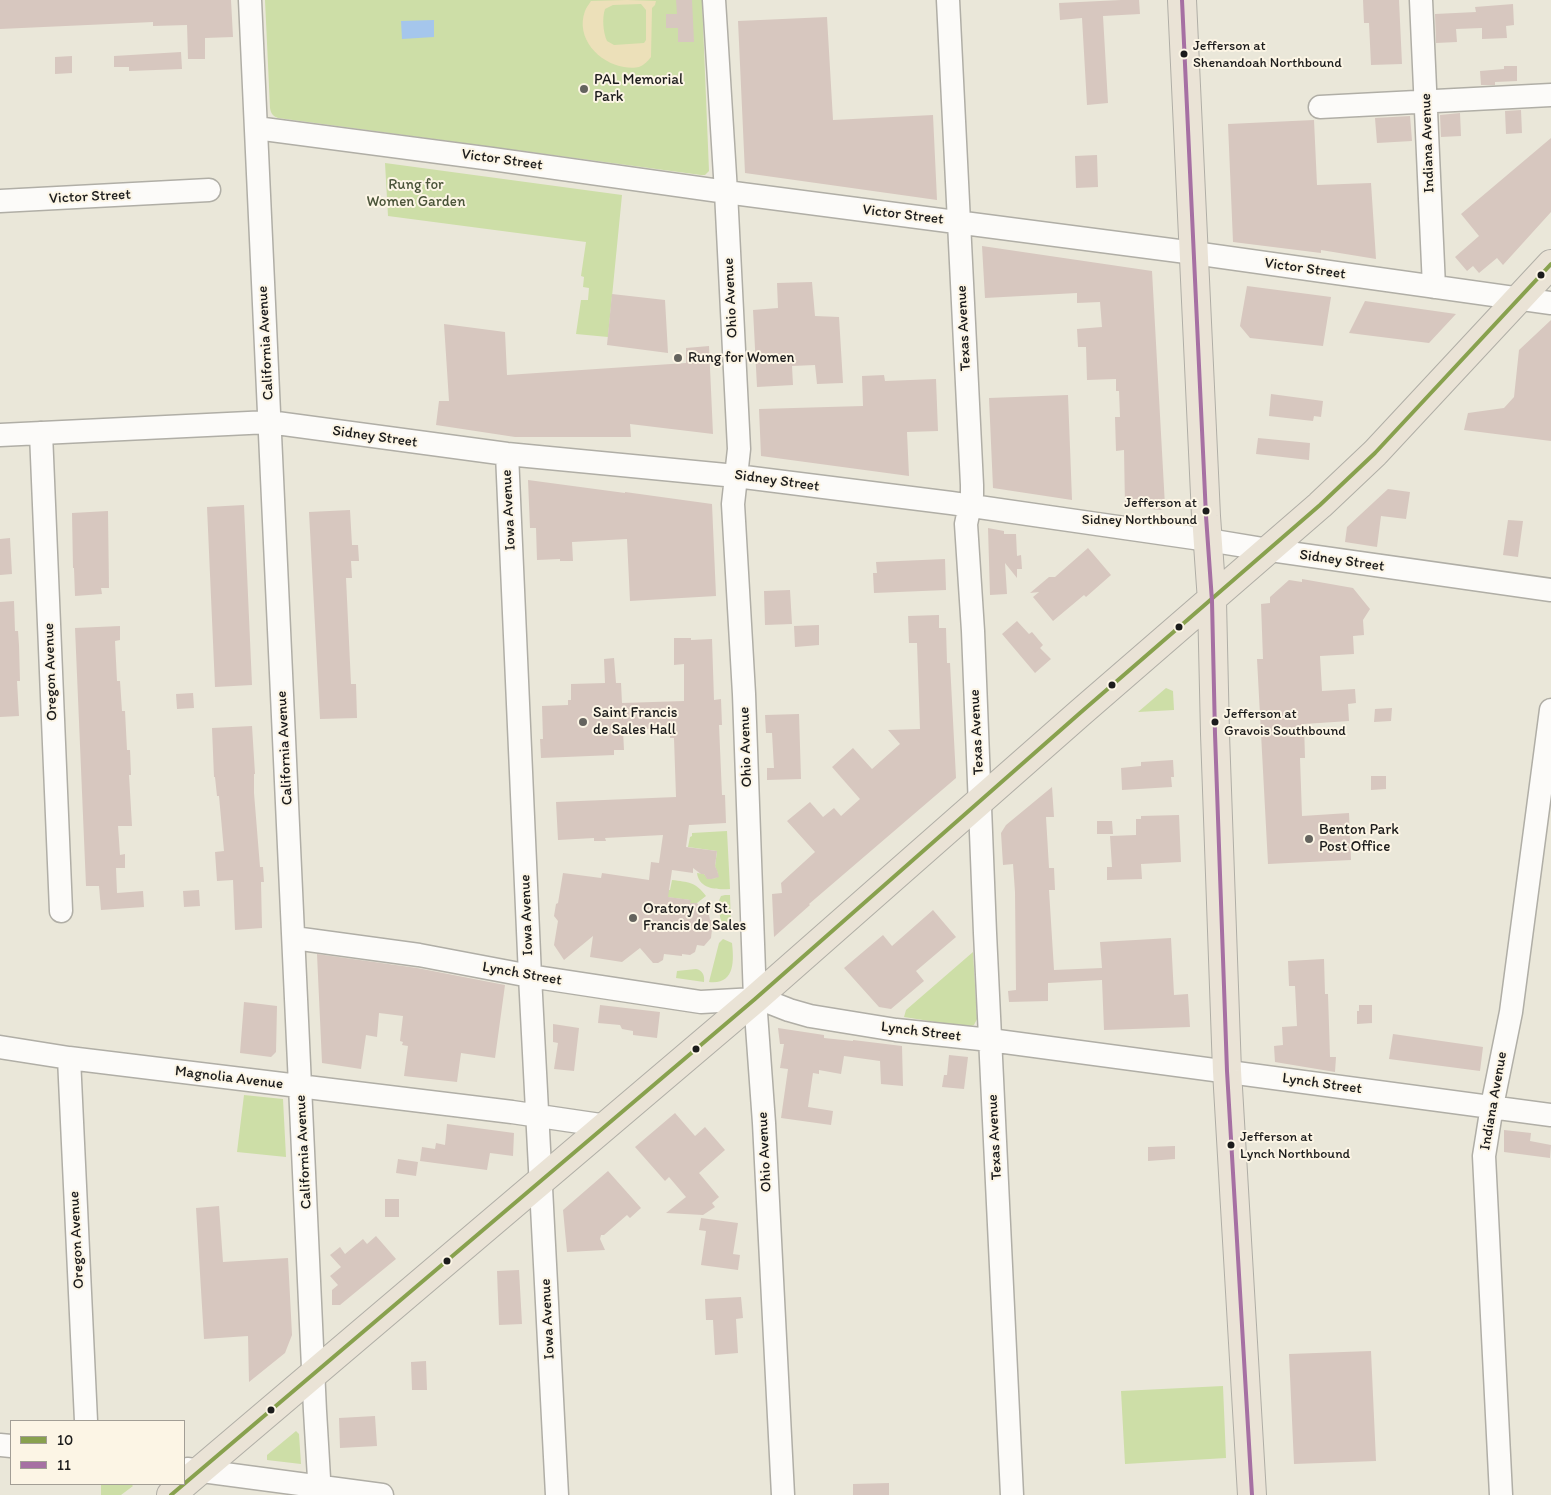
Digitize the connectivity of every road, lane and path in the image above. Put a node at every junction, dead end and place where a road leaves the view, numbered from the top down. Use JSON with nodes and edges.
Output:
{"nodes":[{"id":1,"x":250,"y":0,"type":"edge"},
{"id":2,"x":714,"y":0,"type":"edge"},
{"id":3,"x":948,"y":0,"type":"edge"},
{"id":4,"x":1182,"y":0,"type":"edge"},
{"id":5,"x":1421,"y":0,"type":"edge"},
{"id":6,"x":1551,"y":94,"type":"edge"},
{"id":7,"x":1427,"y":102,"type":"junction"},
{"id":8,"x":1320,"y":106,"type":"dead end"},
{"id":9,"x":256,"y":128,"type":"junction"},
{"id":10,"x":209,"y":190,"type":"dead end"},
{"id":11,"x":726,"y":192,"type":"junction"},
{"id":12,"x":0,"y":201,"type":"edge"},
{"id":13,"x":959,"y":222,"type":"junction"},
{"id":14,"x":1194,"y":253,"type":"junction"},
{"id":15,"x":1551,"y":264,"type":"edge"},
{"id":16,"x":1434,"y":287,"type":"junction"},
{"id":17,"x":1519,"y":299,"type":"junction"},
{"id":18,"x":1551,"y":303,"type":"edge"},
{"id":19,"x":270,"y":422,"type":"junction"},
{"id":20,"x":41,"y":432,"type":"junction"},
{"id":21,"x":0,"y":435,"type":"edge"},
{"id":22,"x":507,"y":454,"type":"junction"},
{"id":23,"x":736,"y":476,"type":"junction"},
{"id":24,"x":969,"y":506,"type":"junction"},
{"id":25,"x":1208,"y":540,"type":"junction"},
{"id":26,"x":1269,"y":550,"type":"junction"},
{"id":27,"x":1551,"y":590,"type":"edge"},
{"id":28,"x":1212,"y":601,"type":"junction"},
{"id":29,"x":1551,"y":710,"type":"edge"},
{"id":30,"x":980,"y":802,"type":"junction"},
{"id":31,"x":61,"y":911,"type":"dead end"},
{"id":32,"x":294,"y":938,"type":"junction"},
{"id":33,"x":530,"y":976,"type":"junction"},
{"id":34,"x":755,"y":1000,"type":"junction"},
{"id":35,"x":990,"y":1040,"type":"junction"},
{"id":36,"x":0,"y":1047,"type":"edge"},
{"id":37,"x":69,"y":1058,"type":"junction"},
{"id":38,"x":1227,"y":1071,"type":"junction"},
{"id":39,"x":301,"y":1087,"type":"junction"},
{"id":40,"x":1492,"y":1106,"type":"junction"},
{"id":41,"x":1551,"y":1115,"type":"edge"},
{"id":42,"x":538,"y":1116,"type":"junction"},
{"id":43,"x":607,"y":1126,"type":"junction"},
{"id":44,"x":541,"y":1181,"type":"junction"},
{"id":45,"x":314,"y":1374,"type":"junction"},
{"id":46,"x":86,"y":1420,"type":"edge"},
{"id":47,"x":192,"y":1469,"type":"edge"},
{"id":48,"x":180,"y":1485,"type":"edge"},
{"id":49,"x":320,"y":1491,"type":"edge"},
{"id":50,"x":172,"y":1495,"type":"edge"},
{"id":51,"x":382,"y":1495,"type":"edge"},
{"id":52,"x":557,"y":1495,"type":"edge"},
{"id":53,"x":783,"y":1495,"type":"edge"},
{"id":54,"x":1012,"y":1495,"type":"edge"},
{"id":55,"x":1252,"y":1495,"type":"edge"},
{"id":56,"x":1502,"y":1495,"type":"edge"}],
"edges":[{"from":1,"to":9,"type":"street","name":"California Avenue"},
{"from":2,"to":11,"type":"street","name":"Ohio Avenue"},
{"from":3,"to":13,"type":"street","name":"Texas Avenue"},
{"from":4,"to":14,"type":"main road"},
{"from":5,"to":7,"type":"street","name":"Indiana Avenue"},
{"from":6,"to":7,"type":"street"},
{"from":7,"to":8,"type":"street"},
{"from":7,"to":16,"type":"street","name":"Indiana Avenue"},
{"from":9,"to":11,"type":"street","name":"Victor Street"},
{"from":9,"to":19,"type":"street","name":"California Avenue"},
{"from":10,"to":12,"type":"street","name":"Victor Street"},
{"from":11,"to":13,"type":"street","name":"Victor Street"},
{"from":11,"to":23,"type":"street","name":"Ohio Avenue"},
{"from":13,"to":14,"type":"street","name":"Victor Street"},
{"from":13,"to":24,"type":"street","name":"Texas Avenue"},
{"from":14,"to":16,"type":"street","name":"Victor Street"},
{"from":14,"to":25,"type":"main road"},
{"from":15,"to":17,"type":"main road"},
{"from":16,"to":17,"type":"street","name":"Victor Street"},
{"from":17,"to":18,"type":"street","name":"Victor Street"},
{"from":17,"to":26,"type":"main road"},
{"from":19,"to":20,"type":"street","name":"Sidney Street"},
{"from":19,"to":22,"type":"street","name":"Sidney Street"},
{"from":19,"to":32,"type":"street","name":"California Avenue"},
{"from":20,"to":21,"type":"street","name":"Sidney Street"},
{"from":20,"to":31,"type":"street","name":"Oregon Avenue"},
{"from":22,"to":23,"type":"street","name":"Sidney Street"},
{"from":22,"to":33,"type":"street","name":"Iowa Avenue"},
{"from":23,"to":24,"type":"street","name":"Sidney Street"},
{"from":23,"to":34,"type":"street","name":"Ohio Avenue"},
{"from":24,"to":25,"type":"street","name":"Sidney Street"},
{"from":24,"to":30,"type":"street","name":"Texas Avenue"},
{"from":25,"to":26,"type":"street","name":"Sidney Street"},
{"from":25,"to":28,"type":"main road"},
{"from":26,"to":27,"type":"street","name":"Sidney Street"},
{"from":26,"to":28,"type":"main road"},
{"from":28,"to":30,"type":"main road"},
{"from":28,"to":38,"type":"main road"},
{"from":29,"to":40,"type":"street","name":"Indiana Avenue"},
{"from":30,"to":34,"type":"main road"},
{"from":30,"to":35,"type":"street","name":"Texas Avenue"},
{"from":32,"to":33,"type":"street","name":"Lynch Street"},
{"from":32,"to":39,"type":"street","name":"California Avenue"},
{"from":33,"to":34,"type":"street","name":"Lynch Street"},
{"from":33,"to":42,"type":"street","name":"Iowa Avenue"},
{"from":34,"to":35,"type":"street","name":"Lynch Street"},
{"from":34,"to":43,"type":"main road"},
{"from":34,"to":53,"type":"street","name":"Ohio Avenue"},
{"from":35,"to":38,"type":"street","name":"Lynch Street"},
{"from":35,"to":54,"type":"street","name":"Texas Avenue"},
{"from":36,"to":37,"type":"street","name":"Magnolia Avenue"},
{"from":37,"to":39,"type":"street","name":"Magnolia Avenue"},
{"from":37,"to":46,"type":"street","name":"Oregon Avenue"},
{"from":38,"to":40,"type":"street","name":"Lynch Street"},
{"from":38,"to":55,"type":"main road"},
{"from":39,"to":42,"type":"street","name":"Magnolia Avenue"},
{"from":39,"to":45,"type":"street","name":"California Avenue"},
{"from":40,"to":41,"type":"street","name":"Lynch Street"},
{"from":40,"to":56,"type":"street","name":"Indiana Avenue"},
{"from":42,"to":43,"type":"street","name":"Magnolia Avenue"},
{"from":42,"to":44,"type":"street","name":"Iowa Avenue"},
{"from":43,"to":44,"type":"main road"},
{"from":44,"to":45,"type":"main road"},
{"from":44,"to":52,"type":"street","name":"Iowa Avenue"},
{"from":45,"to":47,"type":"main road"},
{"from":45,"to":49,"type":"street","name":"California Avenue"},
{"from":47,"to":49,"type":"street"},
{"from":48,"to":50,"type":"main road"},
{"from":49,"to":51,"type":"street"}]}
